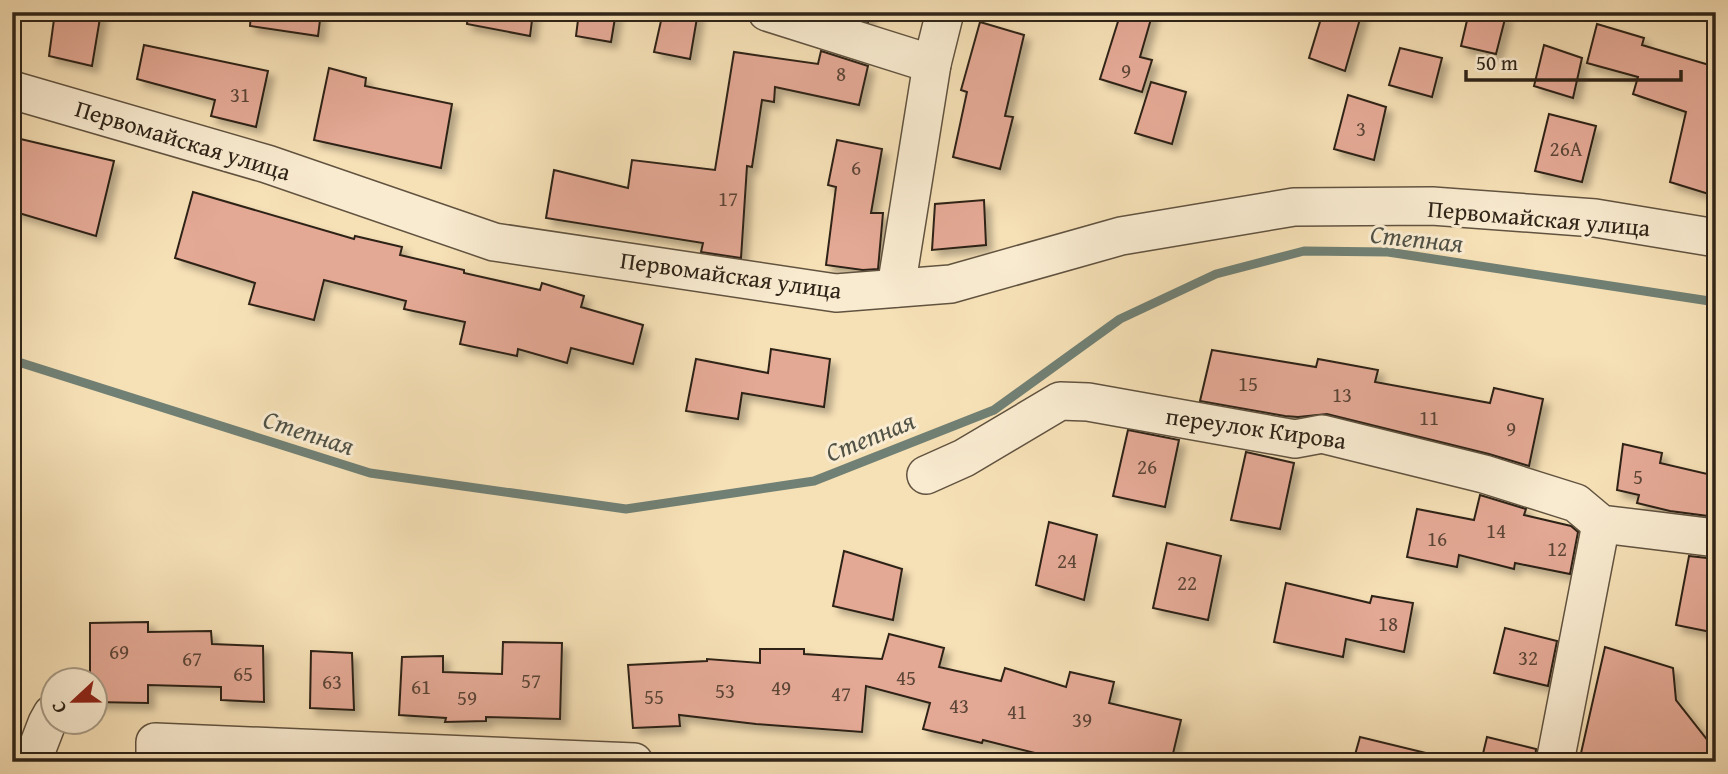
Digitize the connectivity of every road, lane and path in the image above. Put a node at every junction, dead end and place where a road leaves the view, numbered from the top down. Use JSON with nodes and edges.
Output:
{"nodes":[{"id":1,"x":767,"y":12,"type":"edge"},
{"id":2,"x":945,"y":12,"type":"edge"},
{"id":3,"x":932,"y":64,"type":"junction"},
{"id":4,"x":12,"y":90,"type":"edge"},
{"id":5,"x":1716,"y":238,"type":"edge"},
{"id":6,"x":896,"y":288,"type":"junction"},
{"id":7,"x":926,"y":475,"type":"dead end"},
{"id":8,"x":1601,"y":524,"type":"junction"},
{"id":9,"x":1716,"y":538,"type":"edge"},
{"id":10,"x":42,"y":736,"type":"edge"},
{"id":11,"x":155,"y":752,"type":"edge"},
{"id":12,"x":32,"y":762,"type":"edge"},
{"id":13,"x":634,"y":762,"type":"edge"},
{"id":14,"x":1555,"y":762,"type":"edge"}],
"edges":[{"from":1,"to":3,"type":"street"},
{"from":2,"to":3,"type":"street"},
{"from":3,"to":6,"type":"street"},
{"from":4,"to":6,"type":"street","name":"Первомайская улица"},
{"from":5,"to":6,"type":"street","name":"Первомайская улица"},
{"from":7,"to":8,"type":"street","name":"переулок Кирова"},
{"from":8,"to":9,"type":"street"},
{"from":8,"to":14,"type":"street"},
{"from":10,"to":12,"type":"street"},
{"from":11,"to":13,"type":"street"}]}
